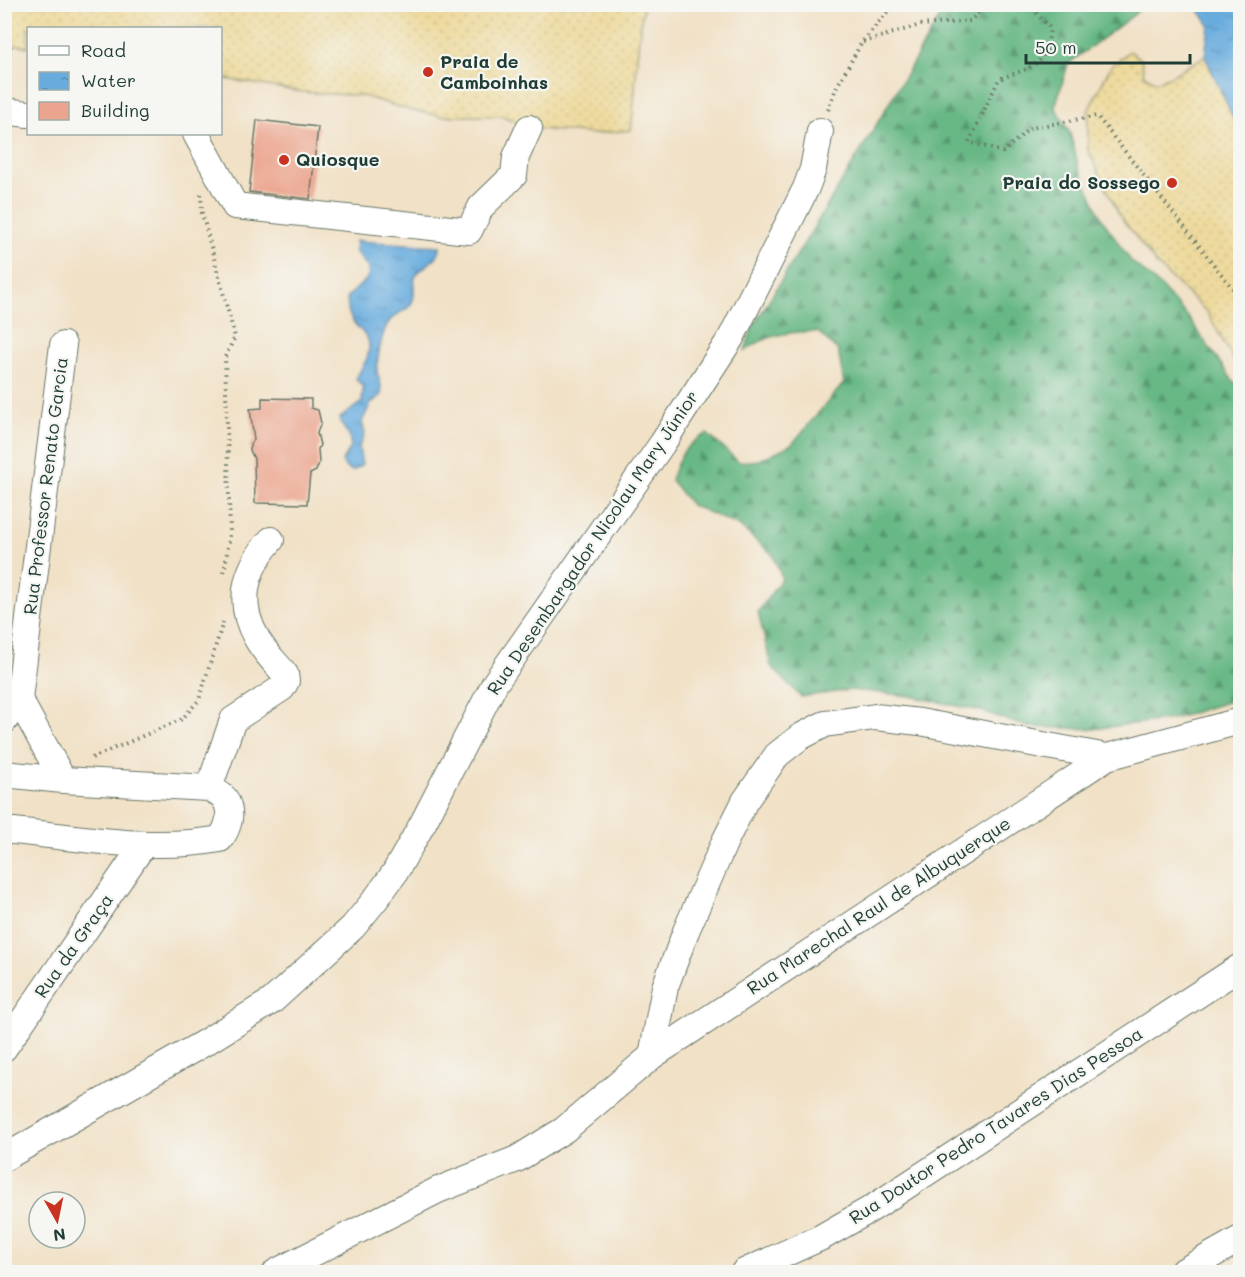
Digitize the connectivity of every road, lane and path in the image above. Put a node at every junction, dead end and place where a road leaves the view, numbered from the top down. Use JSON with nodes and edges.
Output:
{"nodes":[{"id":1,"x":894,"y":4,"type":"edge"},
{"id":2,"x":988,"y":4,"type":"edge"},
{"id":3,"x":1028,"y":4,"type":"edge"},
{"id":4,"x":862,"y":42,"type":"junction"},
{"id":5,"x":10,"y":44,"type":"dead end"},
{"id":6,"x":4,"y":84,"type":"edge"},
{"id":7,"x":4,"y":111,"type":"edge"},
{"id":8,"x":27,"y":114,"type":"edge"},
{"id":9,"x":529,"y":128,"type":"dead end"},
{"id":10,"x":820,"y":130,"type":"joint"},
{"id":11,"x":197,"y":135,"type":"edge"},
{"id":12,"x":201,"y":190,"type":"dead end"},
{"id":13,"x":1240,"y":298,"type":"edge"},
{"id":14,"x":63,"y":345,"type":"dead end"},
{"id":15,"x":271,"y":540,"type":"dead end"},
{"id":16,"x":222,"y":583,"type":"dead end"},
{"id":17,"x":223,"y":614,"type":"dead end"},
{"id":18,"x":19,"y":699,"type":"junction"},
{"id":19,"x":4,"y":721,"type":"edge"},
{"id":20,"x":1240,"y":721,"type":"edge"},
{"id":21,"x":1107,"y":757,"type":"junction"},
{"id":22,"x":4,"y":774,"type":"edge"},
{"id":23,"x":61,"y":776,"type":"junction"},
{"id":24,"x":209,"y":788,"type":"junction"},
{"id":25,"x":4,"y":830,"type":"edge"},
{"id":26,"x":144,"y":844,"type":"junction"},
{"id":27,"x":1240,"y":967,"type":"edge"},
{"id":28,"x":4,"y":1048,"type":"edge"},
{"id":29,"x":652,"y":1056,"type":"junction"},
{"id":30,"x":4,"y":1158,"type":"edge"},
{"id":31,"x":1235,"y":1247,"type":"edge"},
{"id":32,"x":276,"y":1272,"type":"edge"},
{"id":33,"x":744,"y":1272,"type":"edge"},
{"id":34,"x":1182,"y":1272,"type":"edge"}],
"edges":[{"from":1,"to":4,"type":"path"},
{"from":2,"to":4,"type":"path"},
{"from":3,"to":13,"type":"path"},
{"from":4,"to":10,"type":"path"},
{"from":5,"to":6,"type":"path"},
{"from":7,"to":8,"type":"street"},
{"from":9,"to":11,"type":"street"},
{"from":10,"to":30,"type":"street","name":"Rua Desembargador Nicolau Mary Júnior"},
{"from":12,"to":16,"type":"path"},
{"from":14,"to":18,"type":"street","name":"Rua Professor Renato Garcia"},
{"from":15,"to":24,"type":"street"},
{"from":17,"to":23,"type":"path"},
{"from":18,"to":19,"type":"street","name":"Rua Professor Renato Garcia"},
{"from":18,"to":23,"type":"street"},
{"from":20,"to":21,"type":"street","name":"Rua Marechal Raul de Albuquerque"},
{"from":21,"to":29,"type":"street","name":"Rua Marechal Raul de Albuquerque"},
{"from":21,"to":29,"type":"street","name":"Rua Marechal Raul de Albuquerque"},
{"from":22,"to":23,"type":"street"},
{"from":23,"to":24,"type":"street"},
{"from":24,"to":26,"type":"street"},
{"from":25,"to":26,"type":"street"},
{"from":26,"to":28,"type":"street","name":"Rua da Graça"},
{"from":27,"to":33,"type":"street","name":"Rua Doutor Pedro Tavares Dias Pessoa"},
{"from":29,"to":32,"type":"street","name":"Rua Marechal Raul de Albuquerque"},
{"from":31,"to":34,"type":"street"}]}
